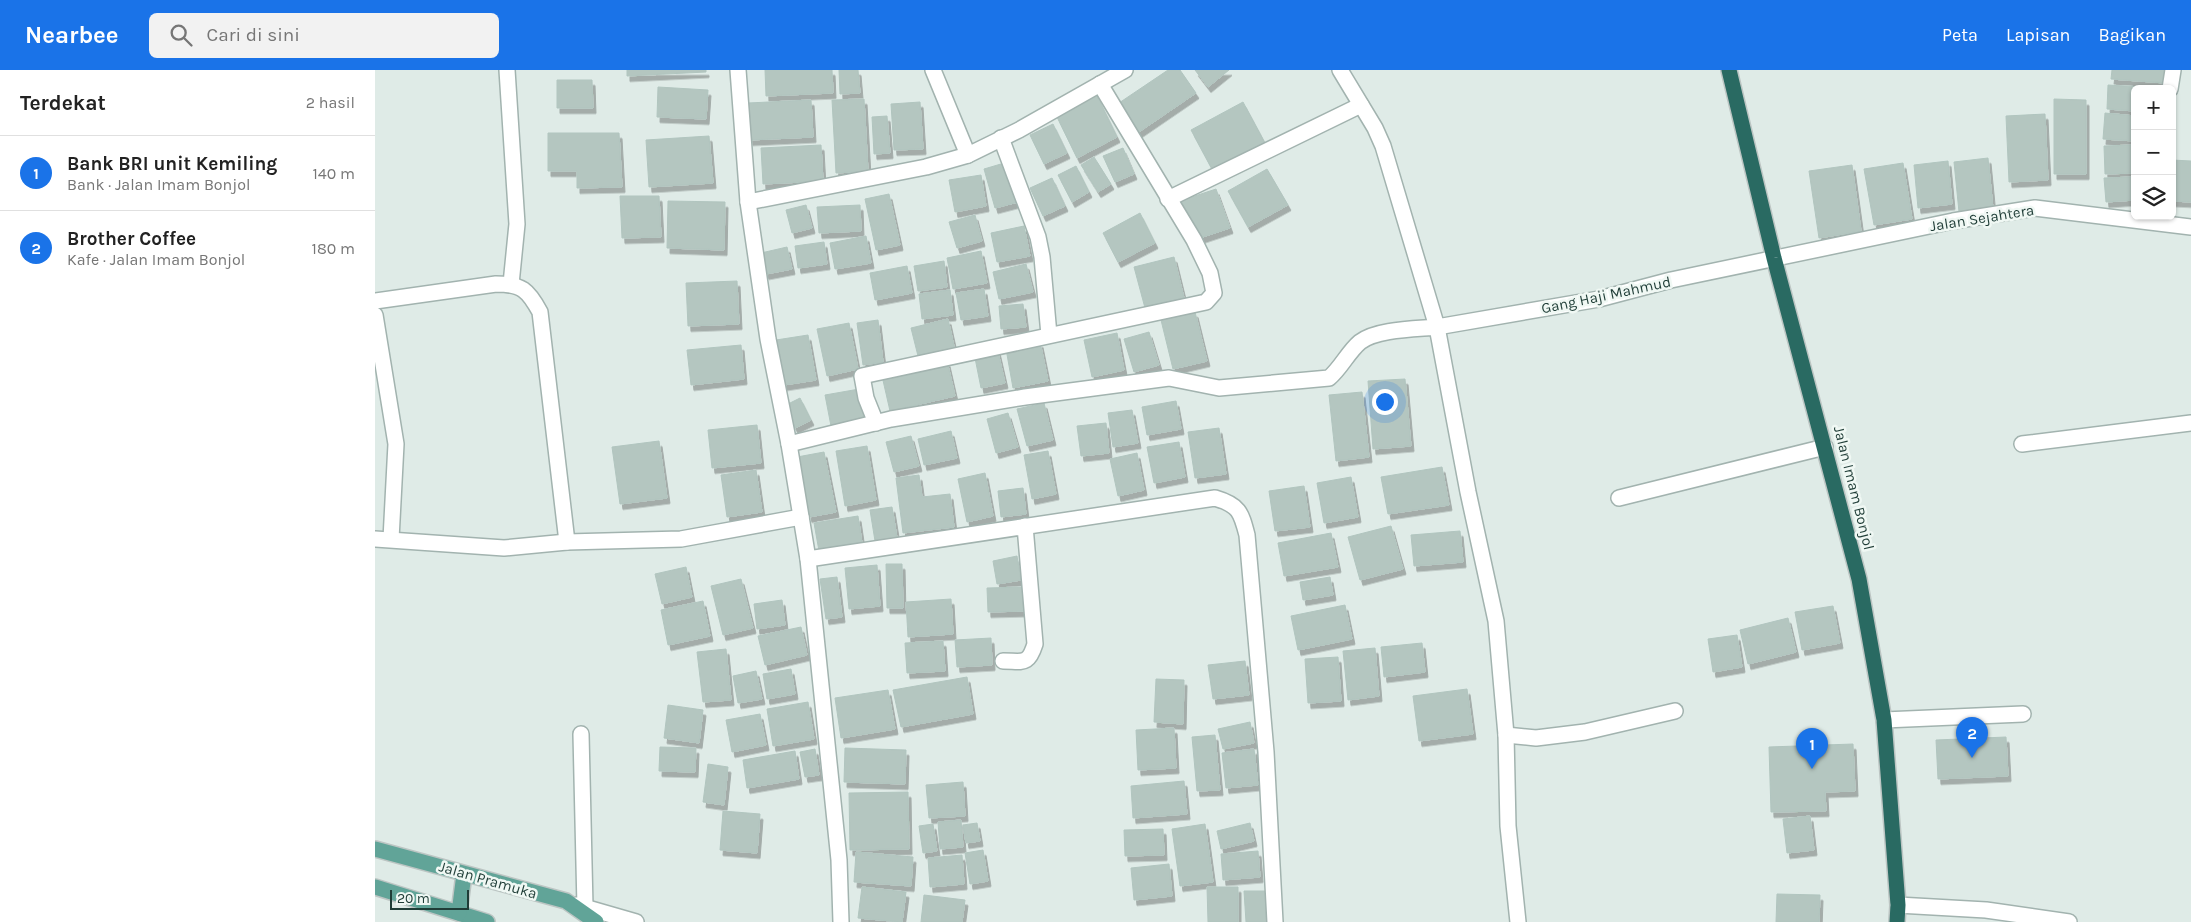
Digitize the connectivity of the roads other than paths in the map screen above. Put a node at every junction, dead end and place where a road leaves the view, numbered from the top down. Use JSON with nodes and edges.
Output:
{"nodes":[{"id":1,"x":507,"y":70,"type":"edge"},
{"id":2,"x":738,"y":70,"type":"edge"},
{"id":3,"x":933,"y":70,"type":"edge"},
{"id":4,"x":1125,"y":70,"type":"edge"},
{"id":5,"x":1340,"y":70,"type":"edge"},
{"id":6,"x":1729,"y":70,"type":"edge"},
{"id":7,"x":2173,"y":70,"type":"edge"},
{"id":8,"x":1100,"y":84,"type":"junction"},
{"id":9,"x":2171,"y":85,"type":"edge"},
{"id":10,"x":1361,"y":105,"type":"junction"},
{"id":11,"x":1001,"y":138,"type":"junction"},
{"id":12,"x":968,"y":155,"type":"junction"},
{"id":13,"x":1168,"y":199,"type":"junction"},
{"id":14,"x":748,"y":202,"type":"junction"},
{"id":15,"x":2131,"y":217,"type":"edge"},
{"id":16,"x":2149,"y":220,"type":"edge"},
{"id":17,"x":2191,"y":227,"type":"edge"},
{"id":18,"x":1774,"y":258,"type":"junction"},
{"id":19,"x":511,"y":284,"type":"junction"},
{"id":20,"x":375,"y":301,"type":"edge"},
{"id":21,"x":375,"y":315,"type":"edge"},
{"id":22,"x":1437,"y":327,"type":"junction"},
{"id":23,"x":1049,"y":335,"type":"junction"},
{"id":24,"x":876,"y":423,"type":"junction"},
{"id":25,"x":2191,"y":423,"type":"edge"},
{"id":26,"x":789,"y":444,"type":"junction"},
{"id":27,"x":2022,"y":444,"type":"dead end"},
{"id":28,"x":1825,"y":447,"type":"junction"},
{"id":29,"x":1619,"y":498,"type":"dead end"},
{"id":30,"x":801,"y":517,"type":"junction"},
{"id":31,"x":1025,"y":526,"type":"junction"},
{"id":32,"x":375,"y":539,"type":"edge"},
{"id":33,"x":391,"y":539,"type":"junction"},
{"id":34,"x":567,"y":542,"type":"junction"},
{"id":35,"x":808,"y":559,"type":"junction"},
{"id":36,"x":1003,"y":661,"type":"dead end"},
{"id":37,"x":1675,"y":711,"type":"dead end"},
{"id":38,"x":2023,"y":714,"type":"dead end"},
{"id":39,"x":1883,"y":720,"type":"junction"},
{"id":40,"x":581,"y":734,"type":"dead end"},
{"id":41,"x":1505,"y":735,"type":"junction"},
{"id":42,"x":375,"y":849,"type":"edge"},
{"id":43,"x":464,"y":874,"type":"junction"},
{"id":44,"x":375,"y":887,"type":"edge"},
{"id":45,"x":566,"y":901,"type":"junction"},
{"id":46,"x":1899,"y":905,"type":"junction"},
{"id":47,"x":585,"y":907,"type":"junction"},
{"id":48,"x":459,"y":913,"type":"junction"},
{"id":49,"x":487,"y":922,"type":"edge"},
{"id":50,"x":596,"y":922,"type":"edge"},
{"id":51,"x":636,"y":922,"type":"edge"},
{"id":52,"x":841,"y":922,"type":"edge"},
{"id":53,"x":1275,"y":922,"type":"edge"},
{"id":54,"x":1518,"y":922,"type":"edge"},
{"id":55,"x":1897,"y":922,"type":"edge"},
{"id":56,"x":2069,"y":922,"type":"edge"}],
"edges":[{"from":1,"to":19,"type":"street"},
{"from":2,"to":14,"type":"street"},
{"from":3,"to":12,"type":"street"},
{"from":4,"to":8,"type":"street"},
{"from":5,"to":10,"type":"street"},
{"from":6,"to":18,"type":"highway","name":"Jalan Imam Bonjol"},
{"from":7,"to":9,"type":"street"},
{"from":8,"to":11,"type":"street"},
{"from":8,"to":13,"type":"street"},
{"from":10,"to":13,"type":"street"},
{"from":10,"to":22,"type":"street"},
{"from":11,"to":12,"type":"street"},
{"from":11,"to":23,"type":"street"},
{"from":12,"to":14,"type":"street"},
{"from":13,"to":23,"type":"street"},
{"from":14,"to":26,"type":"street"},
{"from":15,"to":18,"type":"street","name":"Jalan Sejahtera"},
{"from":16,"to":17,"type":"street","name":"Jalan Sejahtera"},
{"from":18,"to":22,"type":"street","name":"Gang Haji Mahmud"},
{"from":18,"to":28,"type":"highway","name":"Jalan Imam Bonjol"},
{"from":19,"to":20,"type":"street"},
{"from":19,"to":34,"type":"street"},
{"from":21,"to":33,"type":"street"},
{"from":22,"to":24,"type":"street","name":"Gang Haji Mahmud"},
{"from":22,"to":41,"type":"street"},
{"from":23,"to":24,"type":"street"},
{"from":24,"to":26,"type":"street","name":"Gang Haji Mahmud"},
{"from":25,"to":27,"type":"street"},
{"from":26,"to":30,"type":"street"},
{"from":28,"to":29,"type":"street"},
{"from":28,"to":39,"type":"highway","name":"Jalan Imam Bonjol"},
{"from":30,"to":34,"type":"street"},
{"from":30,"to":35,"type":"street"},
{"from":31,"to":35,"type":"street"},
{"from":31,"to":36,"type":"street"},
{"from":31,"to":53,"type":"street"},
{"from":32,"to":33,"type":"street"},
{"from":33,"to":34,"type":"street"},
{"from":35,"to":52,"type":"street"},
{"from":37,"to":41,"type":"street"},
{"from":38,"to":39,"type":"street"},
{"from":39,"to":46,"type":"highway","name":"Jalan Imam Bonjol"},
{"from":40,"to":47,"type":"street"},
{"from":41,"to":54,"type":"street"},
{"from":42,"to":43,"type":"main road","name":"Jalan Pramuka"},
{"from":43,"to":45,"type":"main road","name":"Jalan Pramuka"},
{"from":43,"to":48,"type":"main road"},
{"from":44,"to":48,"type":"main road"},
{"from":45,"to":47,"type":"street"},
{"from":45,"to":50,"type":"main road","name":"Jalan Pramuka"},
{"from":46,"to":55,"type":"highway","name":"Jalan Imam Bonjol"},
{"from":46,"to":56,"type":"street"},
{"from":47,"to":51,"type":"street"},
{"from":48,"to":49,"type":"main road"}]}
